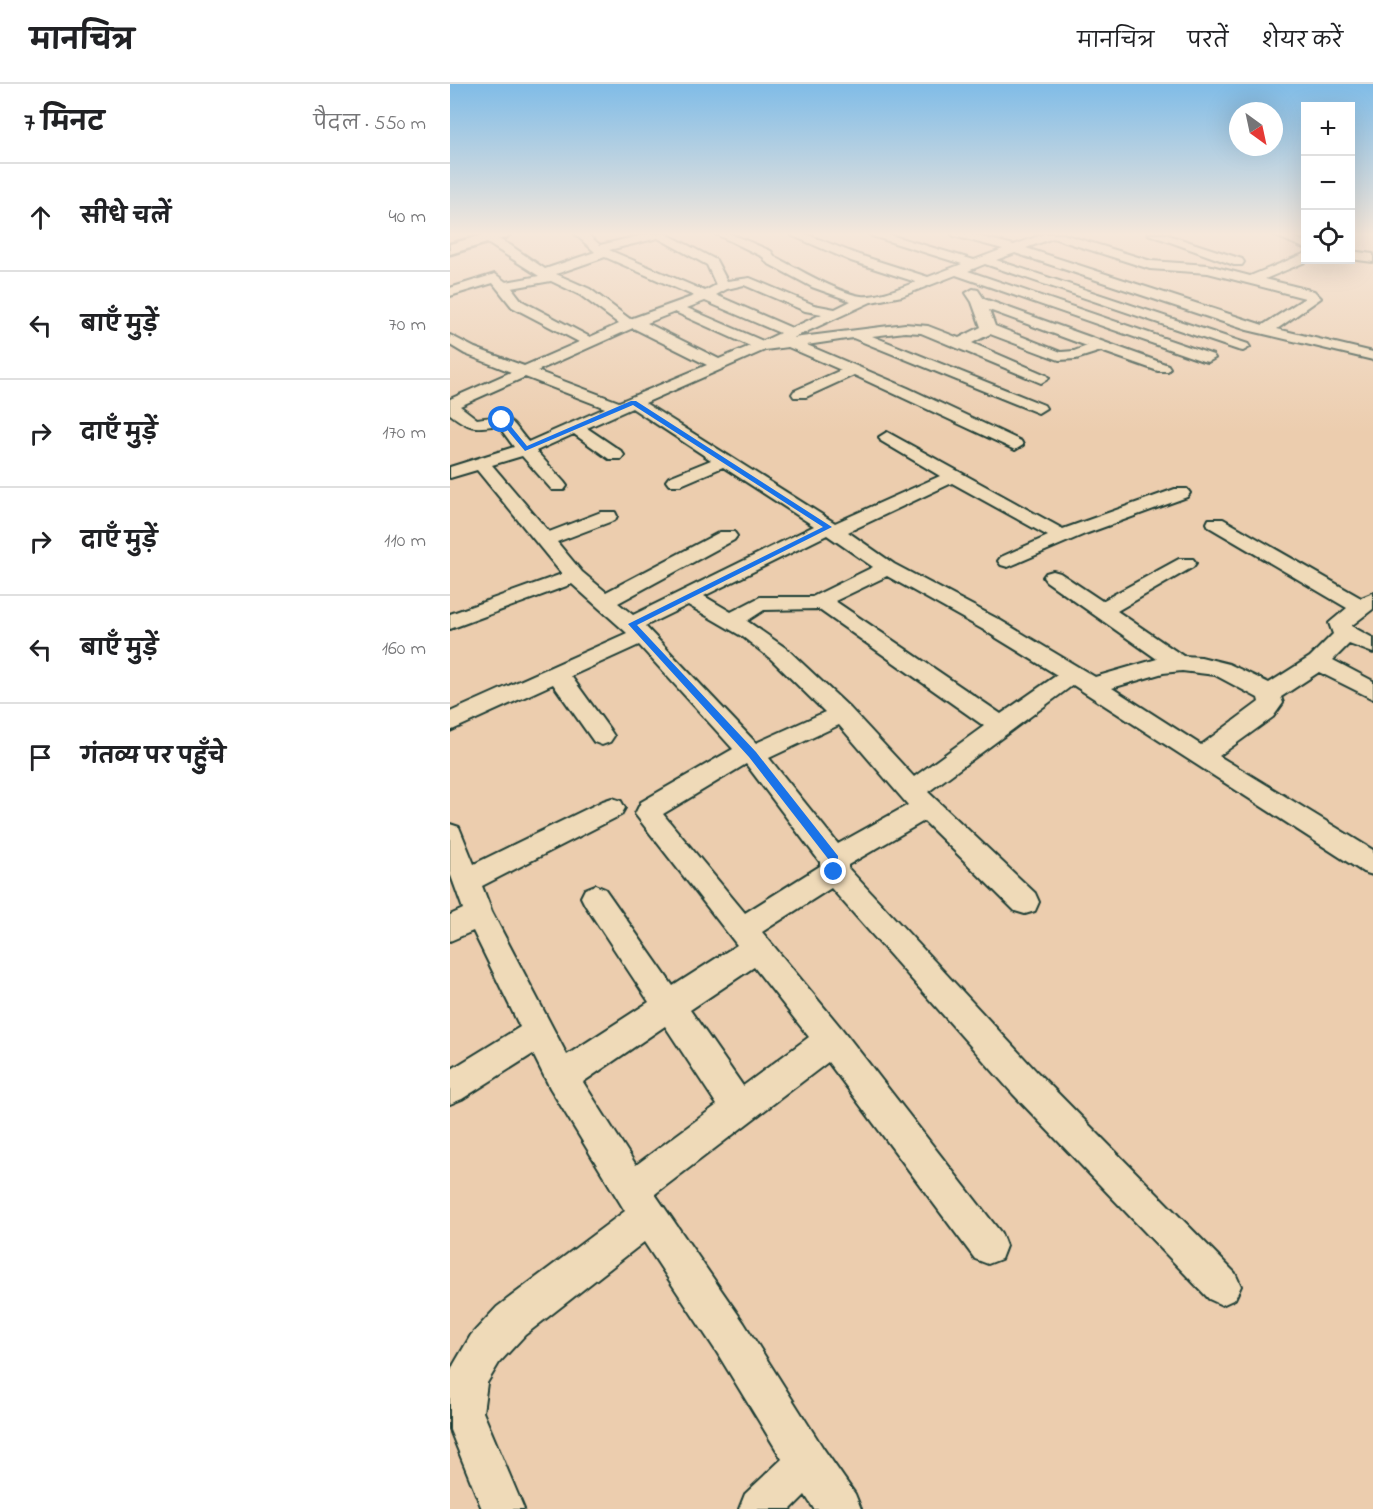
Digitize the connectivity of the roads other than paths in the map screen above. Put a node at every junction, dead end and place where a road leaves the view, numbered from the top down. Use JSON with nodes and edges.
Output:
{"nodes":[{"id":1,"x":515,"y":300,"type":"edge"},
{"id":2,"x":596,"y":300,"type":"edge"},
{"id":3,"x":692,"y":300,"type":"edge"},
{"id":4,"x":714,"y":300,"type":"edge"},
{"id":5,"x":792,"y":300,"type":"edge"},
{"id":6,"x":856,"y":300,"type":"edge"},
{"id":7,"x":866,"y":300,"type":"edge"},
{"id":8,"x":1042,"y":300,"type":"edge"},
{"id":9,"x":1099,"y":300,"type":"edge"},
{"id":10,"x":1171,"y":300,"type":"edge"},
{"id":11,"x":1310,"y":300,"type":"edge"},
{"id":12,"x":860,"y":302,"type":"junction"},
{"id":13,"x":979,"y":302,"type":"joint"},
{"id":14,"x":674,"y":307,"type":"junction"},
{"id":15,"x":836,"y":313,"type":"junction"},
{"id":16,"x":822,"y":320,"type":"junction"},
{"id":17,"x":631,"y":324,"type":"junction"},
{"id":18,"x":923,"y":329,"type":"junction"},
{"id":19,"x":989,"y":329,"type":"junction"},
{"id":20,"x":1265,"y":330,"type":"junction"},
{"id":21,"x":854,"y":334,"type":"junction"},
{"id":22,"x":792,"y":338,"type":"junction"},
{"id":23,"x":450,"y":339,"type":"edge"},
{"id":24,"x":590,"y":342,"type":"junction"},
{"id":25,"x":960,"y":344,"type":"junction"},
{"id":26,"x":1103,"y":345,"type":"junction"},
{"id":27,"x":763,"y":346,"type":"junction"},
{"id":28,"x":1243,"y":347,"type":"dead end"},
{"id":29,"x":1373,"y":356,"type":"edge"},
{"id":30,"x":1208,"y":358,"type":"dead end"},
{"id":31,"x":719,"y":365,"type":"junction"},
{"id":32,"x":1163,"y":368,"type":"dead end"},
{"id":33,"x":853,"y":370,"type":"junction"},
{"id":34,"x":524,"y":371,"type":"junction"},
{"id":35,"x":1041,"y":378,"type":"dead end"},
{"id":36,"x":800,"y":394,"type":"dead end"},
{"id":37,"x":626,"y":405,"type":"junction"},
{"id":38,"x":1038,"y":408,"type":"dead end"},
{"id":39,"x":452,"y":410,"type":"edge"},
{"id":40,"x":575,"y":427,"type":"junction"},
{"id":41,"x":887,"y":437,"type":"dead end"},
{"id":42,"x":1015,"y":446,"type":"dead end"},
{"id":43,"x":525,"y":449,"type":"junction"},
{"id":44,"x":615,"y":455,"type":"dead end"},
{"id":45,"x":726,"y":460,"type":"junction"},
{"id":46,"x":481,"y":463,"type":"junction"},
{"id":47,"x":450,"y":472,"type":"edge"},
{"id":48,"x":953,"y":476,"type":"junction"},
{"id":49,"x":675,"y":481,"type":"dead end"},
{"id":50,"x":558,"y":486,"type":"dead end"},
{"id":51,"x":1181,"y":493,"type":"dead end"},
{"id":52,"x":608,"y":516,"type":"dead end"},
{"id":53,"x":1216,"y":523,"type":"dead end"},
{"id":54,"x":831,"y":529,"type":"junction"},
{"id":55,"x":727,"y":536,"type":"dead end"},
{"id":56,"x":1063,"y":537,"type":"junction"},
{"id":57,"x":545,"y":540,"type":"junction"},
{"id":58,"x":1008,"y":561,"type":"dead end"},
{"id":59,"x":1186,"y":563,"type":"dead end"},
{"id":60,"x":887,"y":568,"type":"junction"},
{"id":61,"x":575,"y":576,"type":"junction"},
{"id":62,"x":1053,"y":577,"type":"dead end"},
{"id":63,"x":688,"y":596,"type":"junction"},
{"id":64,"x":605,"y":601,"type":"junction"},
{"id":65,"x":821,"y":601,"type":"junction"},
{"id":66,"x":1367,"y":603,"type":"edge"},
{"id":67,"x":1101,"y":611,"type":"junction"},
{"id":68,"x":731,"y":621,"type":"junction"},
{"id":69,"x":450,"y":622,"type":"edge"},
{"id":70,"x":637,"y":630,"type":"junction"},
{"id":71,"x":1346,"y":634,"type":"junction"},
{"id":72,"x":1373,"y":646,"type":"edge"},
{"id":73,"x":1176,"y":662,"type":"junction"},
{"id":74,"x":1318,"y":662,"type":"junction"},
{"id":75,"x":556,"y":673,"type":"junction"},
{"id":76,"x":1083,"y":680,"type":"junction"},
{"id":77,"x":1373,"y":691,"type":"edge"},
{"id":78,"x":1269,"y":694,"type":"junction"},
{"id":79,"x":842,"y":714,"type":"junction"},
{"id":80,"x":450,"y":722,"type":"edge"},
{"id":81,"x":1002,"y":727,"type":"junction"},
{"id":82,"x":602,"y":735,"type":"dead end"},
{"id":83,"x":751,"y":753,"type":"junction"},
{"id":84,"x":1201,"y":757,"type":"junction"},
{"id":85,"x":919,"y":799,"type":"junction"},
{"id":86,"x":612,"y":808,"type":"dead end"},
{"id":87,"x":450,"y":835,"type":"edge"},
{"id":88,"x":1373,"y":864,"type":"edge"},
{"id":89,"x":834,"y":865,"type":"junction"},
{"id":90,"x":467,"y":881,"type":"junction"},
{"id":91,"x":595,"y":897,"type":"dead end"},
{"id":92,"x":1025,"y":902,"type":"dead end"},
{"id":93,"x":465,"y":921,"type":"edge"},
{"id":94,"x":750,"y":939,"type":"junction"},
{"id":95,"x":669,"y":1006,"type":"junction"},
{"id":96,"x":539,"y":1033,"type":"junction"},
{"id":97,"x":831,"y":1040,"type":"junction"},
{"id":98,"x":561,"y":1077,"type":"junction"},
{"id":99,"x":450,"y":1088,"type":"edge"},
{"id":100,"x":739,"y":1109,"type":"junction"},
{"id":101,"x":640,"y":1203,"type":"junction"},
{"id":102,"x":988,"y":1246,"type":"dead end"},
{"id":103,"x":1222,"y":1286,"type":"dead end"},
{"id":104,"x":459,"y":1380,"type":"edge"},
{"id":105,"x":808,"y":1463,"type":"junction"},
{"id":106,"x":503,"y":1509,"type":"edge"},
{"id":107,"x":760,"y":1509,"type":"edge"},
{"id":108,"x":840,"y":1509,"type":"edge"}],
"edges":[{"from":1,"to":24,"type":"street"},
{"from":2,"to":17,"type":"street"},
{"from":3,"to":14,"type":"street"},
{"from":4,"to":22,"type":"street"},
{"from":5,"to":15,"type":"street"},
{"from":6,"to":12,"type":"street"},
{"from":7,"to":12,"type":"street"},
{"from":8,"to":30,"type":"street"},
{"from":9,"to":28,"type":"street"},
{"from":10,"to":20,"type":"street"},
{"from":11,"to":20,"type":"street"},
{"from":12,"to":15,"type":"street"},
{"from":12,"to":18,"type":"street"},
{"from":13,"to":19,"type":"street"},
{"from":13,"to":26,"type":"street"},
{"from":14,"to":17,"type":"street"},
{"from":14,"to":27,"type":"street"},
{"from":15,"to":16,"type":"street"},
{"from":16,"to":21,"type":"street"},
{"from":16,"to":22,"type":"street"},
{"from":17,"to":24,"type":"street"},
{"from":17,"to":31,"type":"street"},
{"from":18,"to":21,"type":"street"},
{"from":18,"to":25,"type":"street"},
{"from":19,"to":25,"type":"street"},
{"from":19,"to":26,"type":"street"},
{"from":20,"to":29,"type":"street"},
{"from":21,"to":22,"type":"street"},
{"from":21,"to":38,"type":"street"},
{"from":22,"to":27,"type":"street"},
{"from":22,"to":33,"type":"street"},
{"from":23,"to":34,"type":"street"},
{"from":24,"to":34,"type":"street"},
{"from":25,"to":35,"type":"street"},
{"from":26,"to":32,"type":"street"},
{"from":27,"to":31,"type":"street"},
{"from":31,"to":37,"type":"street"},
{"from":33,"to":36,"type":"street"},
{"from":33,"to":42,"type":"street"},
{"from":34,"to":37,"type":"street"},
{"from":34,"to":39,"type":"street"},
{"from":37,"to":40,"type":"street"},
{"from":37,"to":45,"type":"street"},
{"from":39,"to":43,"type":"street"},
{"from":40,"to":43,"type":"street"},
{"from":40,"to":44,"type":"street"},
{"from":41,"to":48,"type":"street"},
{"from":43,"to":46,"type":"street"},
{"from":43,"to":50,"type":"street"},
{"from":45,"to":49,"type":"street"},
{"from":45,"to":54,"type":"street"},
{"from":46,"to":47,"type":"street"},
{"from":46,"to":57,"type":"street"},
{"from":48,"to":54,"type":"street"},
{"from":48,"to":56,"type":"street"},
{"from":51,"to":56,"type":"street"},
{"from":52,"to":57,"type":"street"},
{"from":53,"to":66,"type":"street"},
{"from":54,"to":60,"type":"street"},
{"from":54,"to":63,"type":"street"},
{"from":55,"to":64,"type":"street"},
{"from":56,"to":58,"type":"street"},
{"from":57,"to":61,"type":"street"},
{"from":59,"to":67,"type":"street"},
{"from":60,"to":65,"type":"street"},
{"from":60,"to":76,"type":"street"},
{"from":61,"to":64,"type":"street"},
{"from":61,"to":69,"type":"street"},
{"from":62,"to":67,"type":"street"},
{"from":63,"to":68,"type":"street"},
{"from":63,"to":70,"type":"street"},
{"from":64,"to":70,"type":"street"},
{"from":65,"to":68,"type":"street"},
{"from":65,"to":81,"type":"street"},
{"from":66,"to":71,"type":"street"},
{"from":67,"to":73,"type":"street"},
{"from":68,"to":79,"type":"street"},
{"from":70,"to":75,"type":"street"},
{"from":70,"to":83,"type":"street"},
{"from":71,"to":72,"type":"street"},
{"from":71,"to":74,"type":"street"},
{"from":73,"to":76,"type":"street"},
{"from":73,"to":78,"type":"street"},
{"from":74,"to":77,"type":"street"},
{"from":74,"to":78,"type":"street"},
{"from":75,"to":80,"type":"street"},
{"from":75,"to":82,"type":"street"},
{"from":76,"to":81,"type":"street"},
{"from":76,"to":84,"type":"street"},
{"from":78,"to":84,"type":"street"},
{"from":79,"to":83,"type":"street"},
{"from":79,"to":85,"type":"street"},
{"from":81,"to":85,"type":"street"},
{"from":83,"to":89,"type":"street"},
{"from":83,"to":94,"type":"street"},
{"from":84,"to":88,"type":"street"},
{"from":85,"to":89,"type":"street"},
{"from":85,"to":92,"type":"street"},
{"from":86,"to":90,"type":"street"},
{"from":87,"to":90,"type":"street"},
{"from":89,"to":94,"type":"street"},
{"from":89,"to":103,"type":"street"},
{"from":90,"to":93,"type":"street"},
{"from":91,"to":95,"type":"street"},
{"from":93,"to":96,"type":"street"},
{"from":94,"to":95,"type":"street"},
{"from":94,"to":97,"type":"street"},
{"from":95,"to":98,"type":"street"},
{"from":95,"to":100,"type":"street"},
{"from":96,"to":98,"type":"street"},
{"from":96,"to":99,"type":"street"},
{"from":97,"to":100,"type":"street"},
{"from":97,"to":102,"type":"street"},
{"from":98,"to":101,"type":"street"},
{"from":100,"to":101,"type":"street"},
{"from":101,"to":104,"type":"street"},
{"from":101,"to":105,"type":"street"},
{"from":104,"to":106,"type":"street"},
{"from":105,"to":107,"type":"street"},
{"from":105,"to":108,"type":"street"}]}
